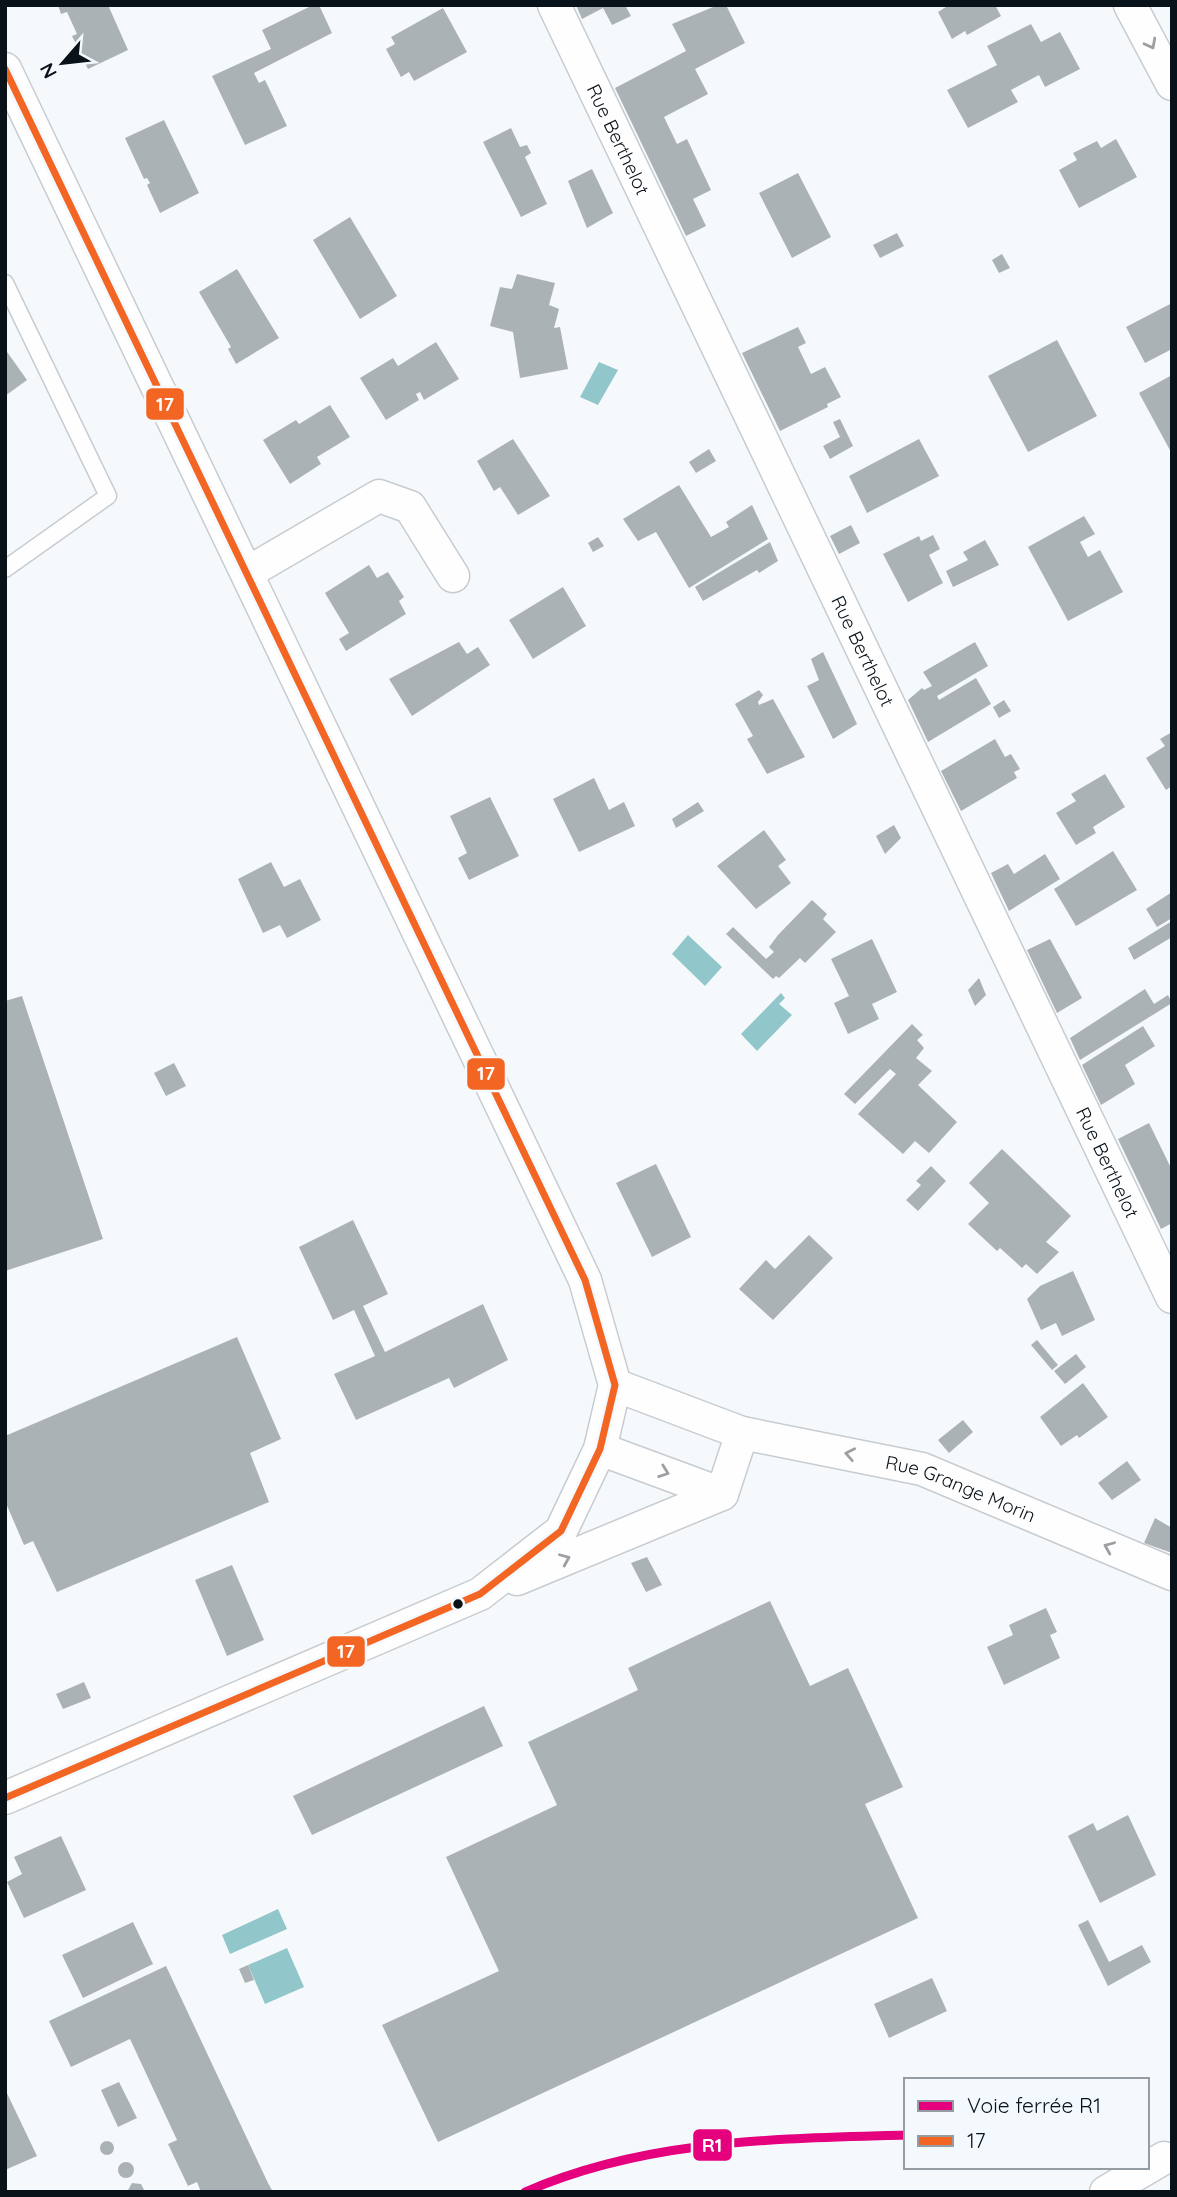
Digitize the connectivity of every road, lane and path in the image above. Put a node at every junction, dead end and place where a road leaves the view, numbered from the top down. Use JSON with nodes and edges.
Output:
{"nodes":[{"id":1,"x":554,"y":5,"type":"edge"},
{"id":2,"x":1130,"y":5,"type":"edge"},
{"id":3,"x":5,"y":69,"type":"edge"},
{"id":4,"x":1172,"y":84,"type":"edge"},
{"id":5,"x":12,"y":103,"type":"edge"},
{"id":6,"x":5,"y":283,"type":"edge"},
{"id":7,"x":5,"y":569,"type":"edge"},
{"id":8,"x":247,"y":573,"type":"junction"},
{"id":9,"x":453,"y":576,"type":"dead end"},
{"id":10,"x":1172,"y":1297,"type":"edge"},
{"id":11,"x":615,"y":1385,"type":"junction"},
{"id":12,"x":742,"y":1433,"type":"junction"},
{"id":13,"x":600,"y":1449,"type":"junction"},
{"id":14,"x":722,"y":1494,"type":"junction"},
{"id":15,"x":1172,"y":1574,"type":"edge"},
{"id":16,"x":480,"y":1594,"type":"junction"},
{"id":17,"x":5,"y":1798,"type":"edge"},
{"id":18,"x":1164,"y":2158,"type":"dead end"},
{"id":19,"x":1149,"y":2167,"type":"edge"},
{"id":20,"x":1145,"y":2169,"type":"edge"},
{"id":21,"x":1106,"y":2192,"type":"edge"}],
"edges":[{"from":1,"to":10,"type":"street","name":"Rue Berthelot"},
{"from":2,"to":4,"type":"street","one_way":true},
{"from":3,"to":5,"type":"street"},
{"from":5,"to":8,"type":"street"},
{"from":6,"to":7,"type":"lane"},
{"from":8,"to":9,"type":"street"},
{"from":8,"to":11,"type":"street"},
{"from":11,"to":12,"type":"street","name":"Rue Grange Morin"},
{"from":11,"to":13,"type":"street"},
{"from":12,"to":14,"type":"street"},
{"from":15,"to":12,"type":"street","name":"Rue Grange Morin","one_way":true},
{"from":13,"to":14,"type":"street","one_way":true},
{"from":13,"to":16,"type":"street"},
{"from":16,"to":14,"type":"street","one_way":true},
{"from":16,"to":17,"type":"street"},
{"from":18,"to":19,"type":"street"},
{"from":20,"to":21,"type":"street"}]}
